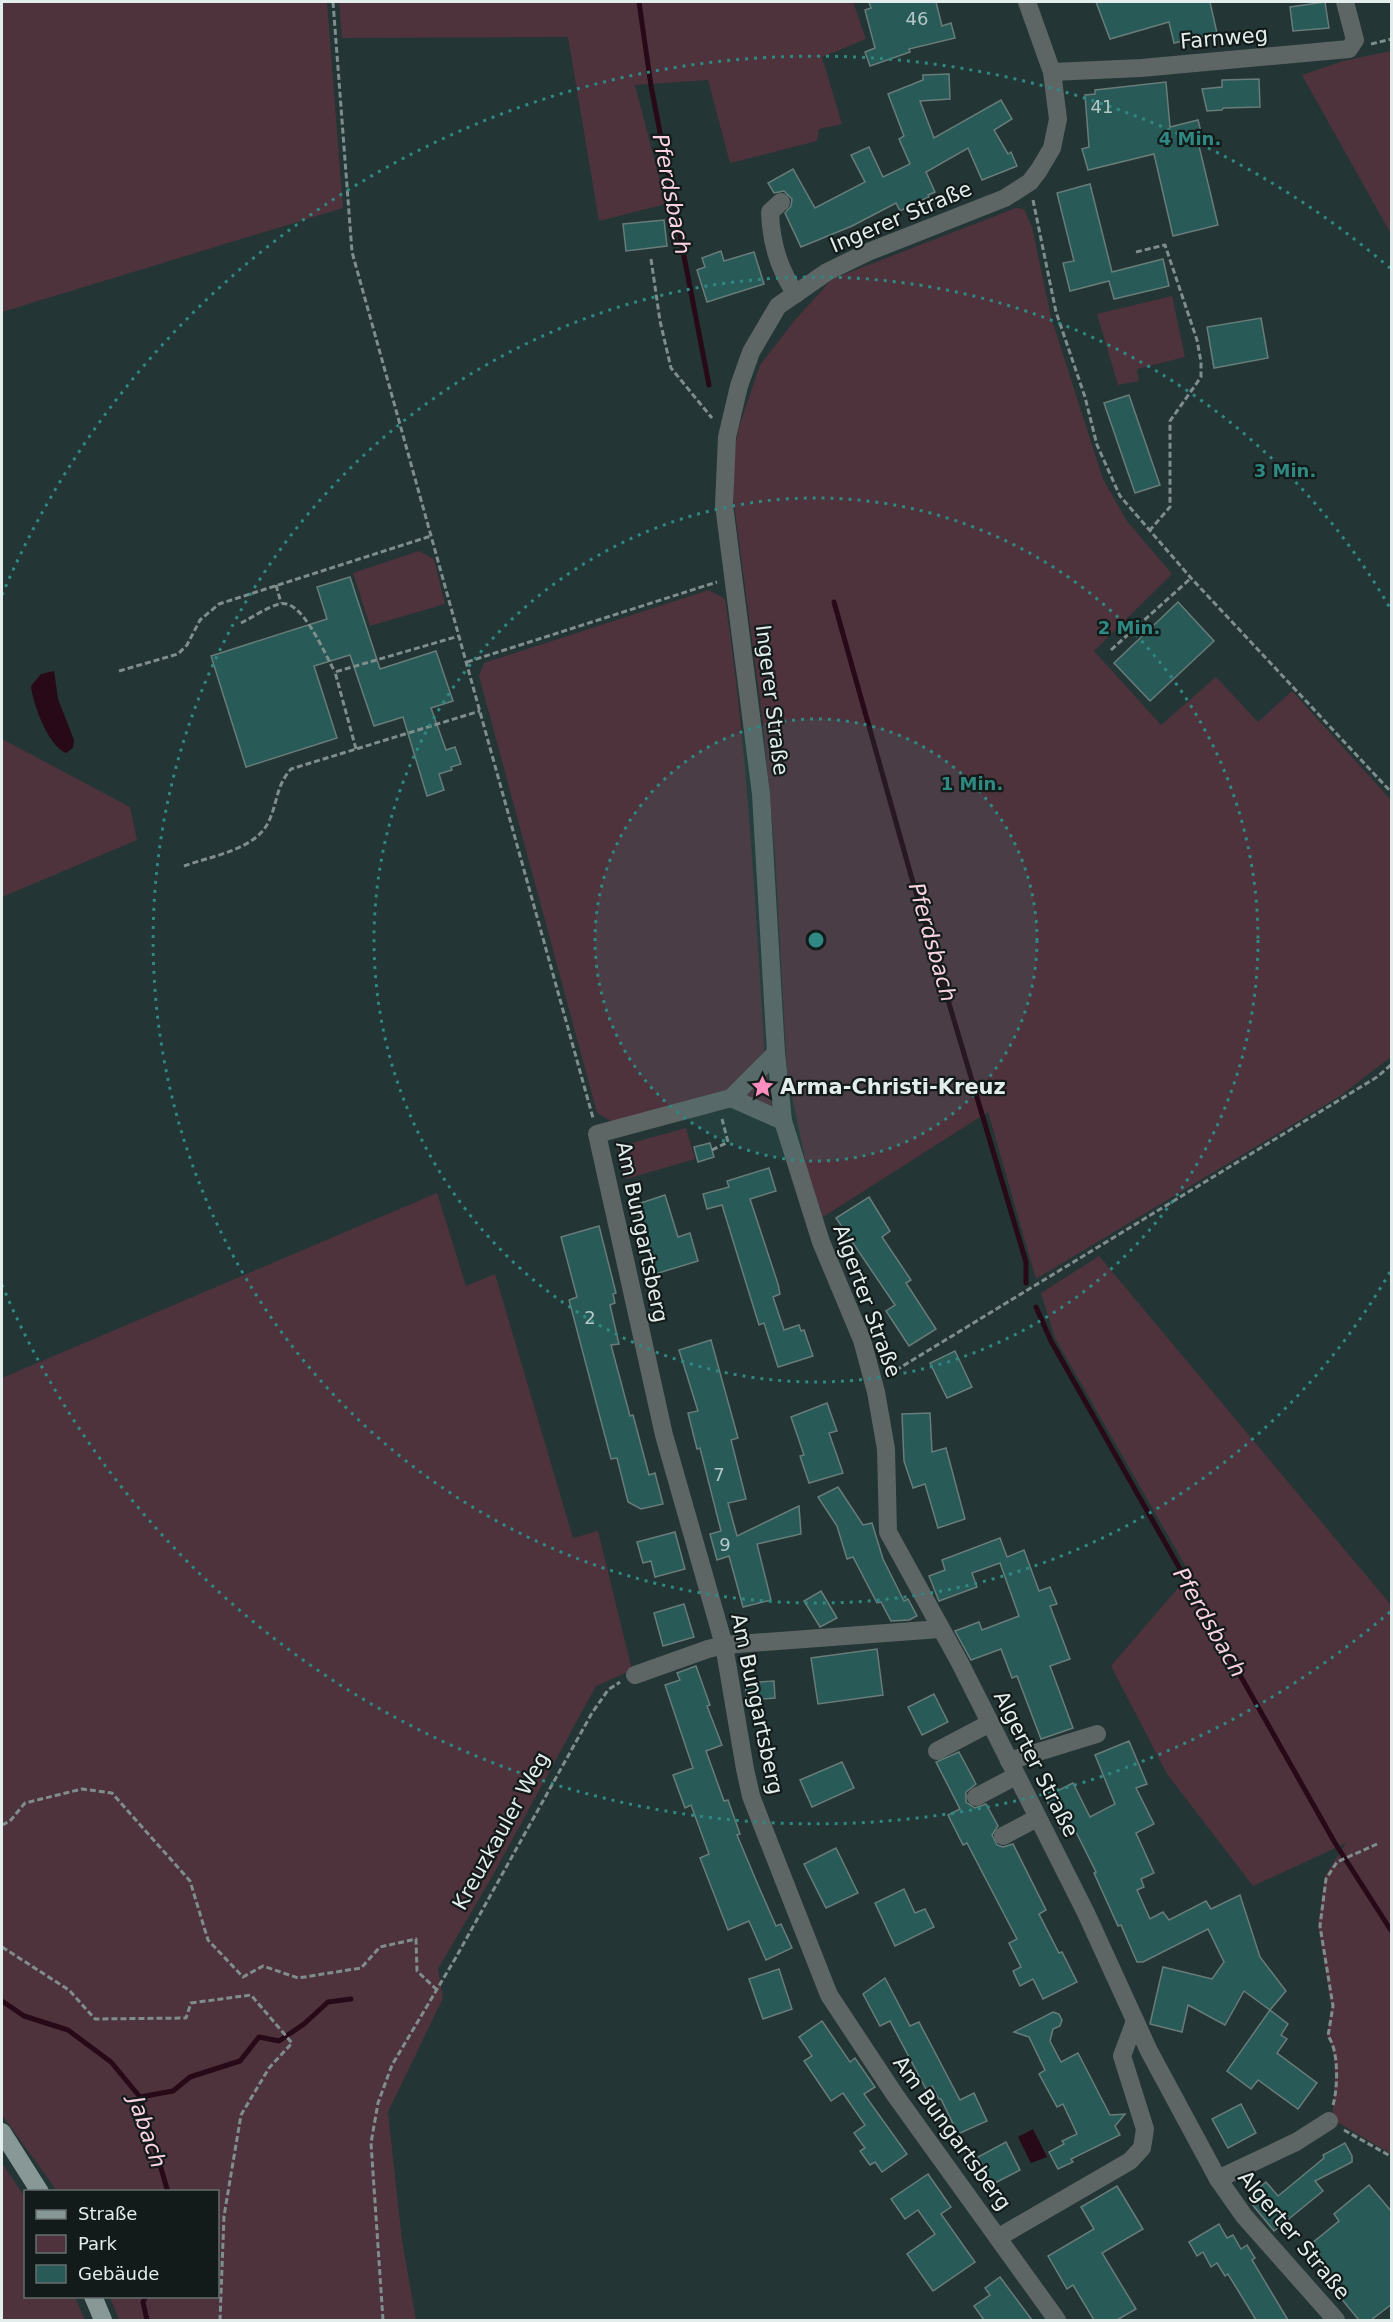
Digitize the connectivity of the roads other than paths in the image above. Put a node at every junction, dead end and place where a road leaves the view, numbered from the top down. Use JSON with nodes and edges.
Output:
{"nodes":[{"id":1,"x":1027,"y":2,"type":"edge"},
{"id":2,"x":1345,"y":2,"type":"edge"},
{"id":3,"x":1052,"y":72,"type":"junction"},
{"id":4,"x":782,"y":202,"type":"dead end"},
{"id":5,"x":796,"y":294,"type":"junction"},
{"id":6,"x":761,"y":794,"type":"joint"},
{"id":7,"x":776,"y":1053,"type":"junction"},
{"id":8,"x":731,"y":1098,"type":"junction"},
{"id":9,"x":783,"y":1120,"type":"junction"},
{"id":10,"x":940,"y":1629,"type":"junction"},
{"id":11,"x":724,"y":1645,"type":"junction"},
{"id":12,"x":635,"y":1676,"type":"road end"},
{"id":13,"x":990,"y":1723,"type":"junction"},
{"id":14,"x":1097,"y":1734,"type":"dead end"},
{"id":15,"x":937,"y":1750,"type":"dead end"},
{"id":16,"x":1012,"y":1769,"type":"junction"},
{"id":17,"x":976,"y":1797,"type":"dead end"},
{"id":18,"x":1037,"y":1818,"type":"junction"},
{"id":19,"x":1003,"y":1836,"type":"dead end"},
{"id":20,"x":1135,"y":2021,"type":"junction"},
{"id":21,"x":1329,"y":2121,"type":"road end"},
{"id":22,"x":2,"y":2132,"type":"edge"},
{"id":23,"x":1218,"y":2179,"type":"junction"},
{"id":24,"x":39,"y":2190,"type":"edge"},
{"id":25,"x":999,"y":2237,"type":"junction"},
{"id":26,"x":94,"y":2298,"type":"edge"},
{"id":27,"x":104,"y":2320,"type":"edge"},
{"id":28,"x":1057,"y":2320,"type":"edge"},
{"id":29,"x":1336,"y":2320,"type":"edge"}],
"edges":[{"from":1,"to":3,"type":"street","name":"Ingerer Straße"},
{"from":2,"to":3,"type":"street","name":"Farnweg"},
{"from":3,"to":5,"type":"street","name":"Ingerer Straße"},
{"from":4,"to":5,"type":"street"},
{"from":5,"to":6,"type":"street","name":"Ingerer Straße"},
{"from":6,"to":7,"type":"street","name":"Algerter Straße"},
{"from":7,"to":8,"type":"street"},
{"from":7,"to":9,"type":"street","name":"Algerter Straße"},
{"from":8,"to":9,"type":"street"},
{"from":8,"to":11,"type":"street","name":"Am Bungartsberg"},
{"from":9,"to":10,"type":"street","name":"Algerter Straße"},
{"from":10,"to":11,"type":"street"},
{"from":10,"to":13,"type":"street","name":"Algerter Straße"},
{"from":11,"to":12,"type":"street"},
{"from":11,"to":25,"type":"street","name":"Am Bungartsberg"},
{"from":13,"to":15,"type":"street"},
{"from":13,"to":16,"type":"street","name":"Algerter Straße"},
{"from":14,"to":16,"type":"street"},
{"from":16,"to":17,"type":"street"},
{"from":16,"to":18,"type":"street","name":"Algerter Straße"},
{"from":18,"to":19,"type":"street"},
{"from":18,"to":20,"type":"street","name":"Algerter Straße"},
{"from":20,"to":23,"type":"street","name":"Algerter Straße"},
{"from":20,"to":25,"type":"street"},
{"from":21,"to":23,"type":"street","name":"Algerter Straße"},
{"from":22,"to":24,"type":"main road"},
{"from":23,"to":29,"type":"street","name":"Algerter Straße"},
{"from":25,"to":28,"type":"street","name":"Am Bungartsberg"},
{"from":26,"to":27,"type":"main road"}]}
